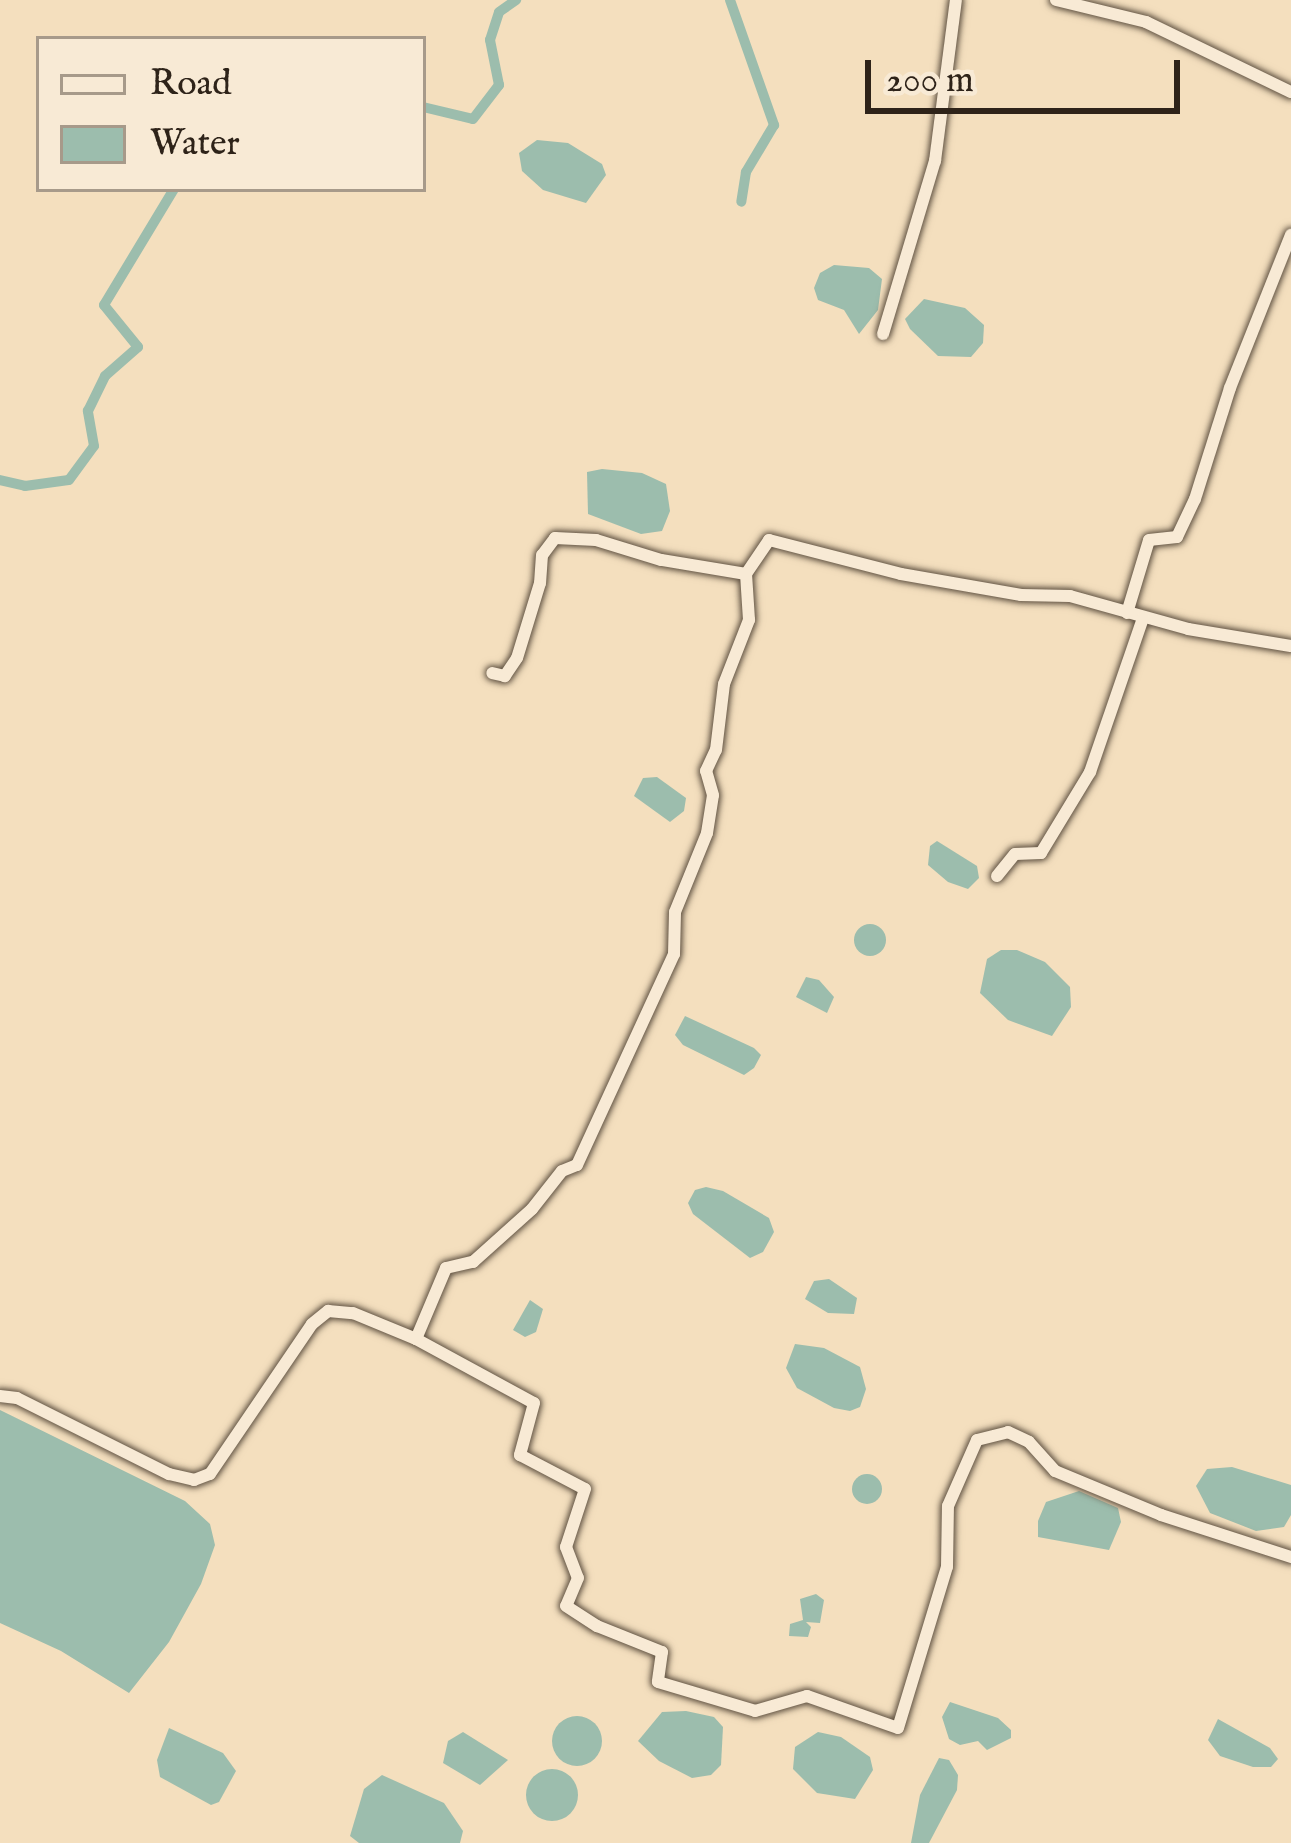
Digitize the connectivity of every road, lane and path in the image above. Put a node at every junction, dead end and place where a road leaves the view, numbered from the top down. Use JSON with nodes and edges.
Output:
{"nodes":[{"id":1,"x":956,"y":0,"type":"edge"},
{"id":2,"x":1056,"y":0,"type":"edge"},
{"id":3,"x":1291,"y":92,"type":"edge"},
{"id":4,"x":1291,"y":235,"type":"edge"},
{"id":5,"x":883,"y":334,"type":"dead end"},
{"id":6,"x":746,"y":574,"type":"junction"},
{"id":7,"x":1126,"y":613,"type":"junction"},
{"id":8,"x":1143,"y":618,"type":"junction"},
{"id":9,"x":1291,"y":646,"type":"edge"},
{"id":10,"x":493,"y":673,"type":"dead end"},
{"id":11,"x":997,"y":876,"type":"dead end"},
{"id":12,"x":416,"y":1339,"type":"junction"},
{"id":13,"x":0,"y":1396,"type":"edge"},
{"id":14,"x":1291,"y":1557,"type":"edge"}],
"edges":[{"from":1,"to":5,"type":"street"},
{"from":2,"to":3,"type":"street"},
{"from":4,"to":7,"type":"street"},
{"from":6,"to":7,"type":"street"},
{"from":6,"to":10,"type":"street"},
{"from":6,"to":12,"type":"street"},
{"from":7,"to":8,"type":"street"},
{"from":8,"to":9,"type":"street"},
{"from":8,"to":11,"type":"street"},
{"from":12,"to":13,"type":"street"},
{"from":12,"to":14,"type":"street"}]}
